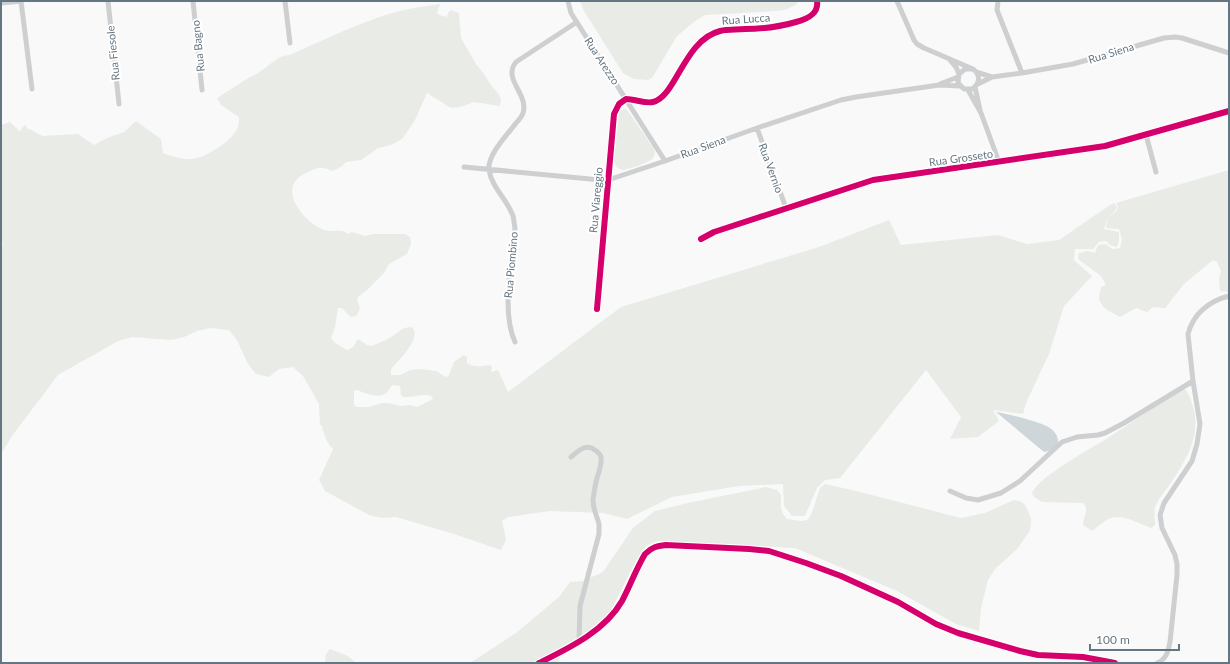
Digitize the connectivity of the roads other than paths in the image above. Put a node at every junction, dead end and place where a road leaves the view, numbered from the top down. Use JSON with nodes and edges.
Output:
{"nodes":[{"id":1,"x":22,"y":1,"type":"edge"},
{"id":2,"x":108,"y":1,"type":"edge"},
{"id":3,"x":193,"y":1,"type":"edge"},
{"id":4,"x":286,"y":1,"type":"edge"},
{"id":5,"x":568,"y":1,"type":"edge"},
{"id":6,"x":817,"y":1,"type":"edge"},
{"id":7,"x":897,"y":1,"type":"edge"},
{"id":8,"x":998,"y":1,"type":"edge"},
{"id":9,"x":1,"y":3,"type":"edge"},
{"id":10,"x":577,"y":22,"type":"junction"},
{"id":11,"x":290,"y":43,"type":"dead end"},
{"id":12,"x":1228,"y":52,"type":"edge"},
{"id":13,"x":949,"y":59,"type":"junction"},
{"id":14,"x":975,"y":71,"type":"junction"},
{"id":15,"x":1022,"y":73,"type":"junction"},
{"id":16,"x":958,"y":76,"type":"junction"},
{"id":17,"x":992,"y":77,"type":"junction"},
{"id":18,"x":939,"y":85,"type":"junction"},
{"id":19,"x":977,"y":85,"type":"junction"},
{"id":20,"x":960,"y":86,"type":"junction"},
{"id":21,"x":32,"y":89,"type":"dead end"},
{"id":22,"x":202,"y":90,"type":"dead end"},
{"id":23,"x":968,"y":90,"type":"junction"},
{"id":24,"x":626,"y":98,"type":"junction"},
{"id":25,"x":119,"y":104,"type":"dead end"},
{"id":26,"x":1229,"y":111,"type":"edge"},
{"id":27,"x":981,"y":114,"type":"junction"},
{"id":28,"x":757,"y":128,"type":"junction"},
{"id":29,"x":1146,"y":135,"type":"junction"},
{"id":30,"x":665,"y":161,"type":"junction"},
{"id":31,"x":999,"y":162,"type":"junction"},
{"id":32,"x":464,"y":167,"type":"dead end"},
{"id":33,"x":489,"y":169,"type":"junction"},
{"id":34,"x":1156,"y":172,"type":"dead end"},
{"id":35,"x":608,"y":180,"type":"junction"},
{"id":36,"x":786,"y":208,"type":"junction"},
{"id":37,"x":701,"y":239,"type":"dead end"},
{"id":38,"x":1229,"y":296,"type":"edge"},
{"id":39,"x":597,"y":309,"type":"dead end"},
{"id":40,"x":515,"y":342,"type":"dead end"},
{"id":41,"x":1193,"y":381,"type":"junction"},
{"id":42,"x":571,"y":456,"type":"dead end"},
{"id":43,"x":950,"y":491,"type":"dead end"},
{"id":44,"x":579,"y":641,"type":"junction"},
{"id":45,"x":539,"y":663,"type":"edge"},
{"id":46,"x":1115,"y":663,"type":"edge"},
{"id":47,"x":1157,"y":663,"type":"edge"}],
"edges":[{"from":1,"to":9,"type":"street"},
{"from":1,"to":21,"type":"street"},
{"from":2,"to":25,"type":"street","name":"Rua Fiesole"},
{"from":3,"to":22,"type":"street","name":"Rua Bagno"},
{"from":4,"to":11,"type":"street"},
{"from":5,"to":10,"type":"street","name":"Rua Arezzo"},
{"from":6,"to":24,"type":"street","name":"Rua Lucca"},
{"from":7,"to":13,"type":"street","name":"Rua Siena"},
{"from":8,"to":15,"type":"street"},
{"from":10,"to":24,"type":"street","name":"Rua Arezzo"},
{"from":10,"to":33,"type":"street"},
{"from":12,"to":15,"type":"street","name":"Rua Siena"},
{"from":13,"to":14,"type":"street","name":"Rua Siena"},
{"from":13,"to":16,"type":"street"},
{"from":14,"to":16,"type":"street"},
{"from":14,"to":17,"type":"street","name":"Rua Siena"},
{"from":14,"to":19,"type":"street"},
{"from":15,"to":17,"type":"street","name":"Rua Siena"},
{"from":16,"to":18,"type":"street","name":"Rua Siena"},
{"from":16,"to":20,"type":"street"},
{"from":17,"to":19,"type":"street","name":"Rua Siena"},
{"from":18,"to":20,"type":"street","name":"Rua Siena"},
{"from":18,"to":28,"type":"street","name":"Rua Siena"},
{"from":19,"to":23,"type":"street"},
{"from":19,"to":27,"type":"street"},
{"from":20,"to":23,"type":"street"},
{"from":23,"to":27,"type":"street"},
{"from":24,"to":30,"type":"street","name":"Rua Arezzo"},
{"from":24,"to":35,"type":"street","name":"Rua Viareggio"},
{"from":26,"to":29,"type":"street","name":"Rua Grosseto"},
{"from":27,"to":31,"type":"street"},
{"from":28,"to":30,"type":"street","name":"Rua Siena"},
{"from":28,"to":36,"type":"street","name":"Rua Vernio"},
{"from":29,"to":31,"type":"street","name":"Rua Grosseto"},
{"from":29,"to":34,"type":"street"},
{"from":30,"to":35,"type":"street","name":"Rua Siena"},
{"from":31,"to":36,"type":"street","name":"Rua Grosseto"},
{"from":32,"to":33,"type":"street","name":"Rua Siena"},
{"from":33,"to":35,"type":"street","name":"Rua Siena"},
{"from":33,"to":40,"type":"street","name":"Rua Piombino"},
{"from":35,"to":39,"type":"street","name":"Rua Viareggio"},
{"from":36,"to":37,"type":"street","name":"Rua Grosseto"},
{"from":38,"to":41,"type":"street"},
{"from":41,"to":43,"type":"street"},
{"from":41,"to":47,"type":"street"},
{"from":42,"to":44,"type":"street"},
{"from":44,"to":45,"type":"street"},
{"from":44,"to":46,"type":"street"}]}
